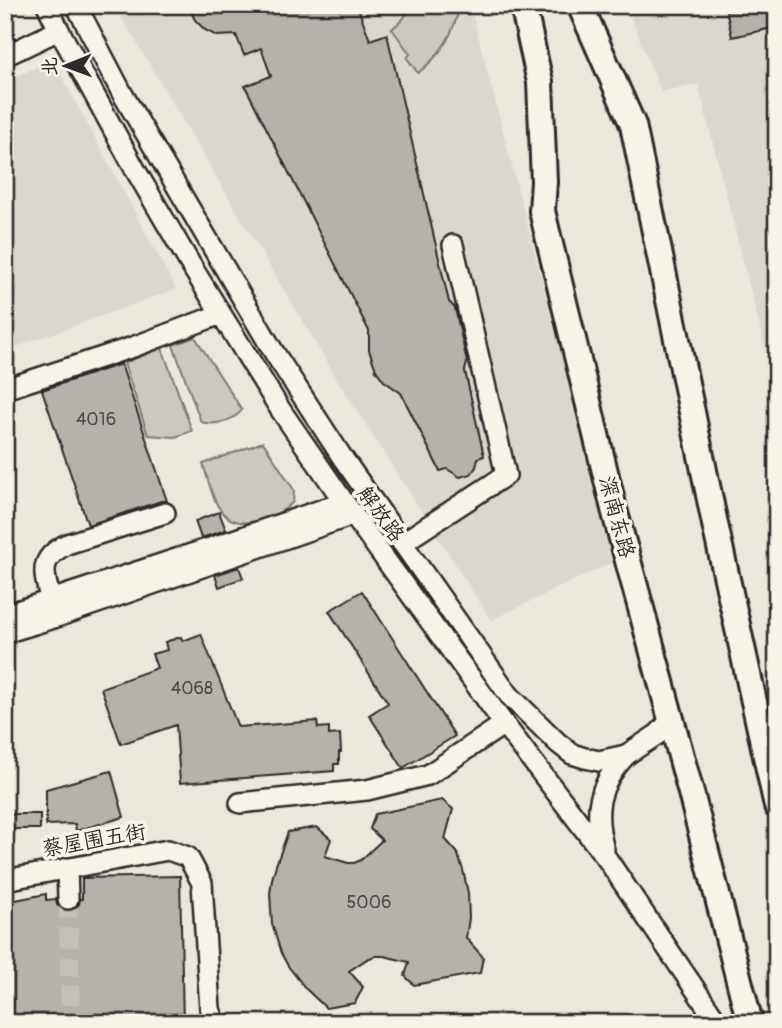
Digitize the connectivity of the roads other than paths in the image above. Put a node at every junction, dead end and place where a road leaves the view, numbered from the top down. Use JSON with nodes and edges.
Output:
{"nodes":[{"id":1,"x":47,"y":5,"type":"edge"},
{"id":2,"x":76,"y":5,"type":"edge"},
{"id":3,"x":523,"y":5,"type":"edge"},
{"id":4,"x":580,"y":5,"type":"edge"},
{"id":5,"x":59,"y":30,"type":"junction"},
{"id":6,"x":7,"y":50,"type":"edge"},
{"id":7,"x":453,"y":245,"type":"dead end"},
{"id":8,"x":221,"y":314,"type":"junction"},
{"id":9,"x":5,"y":389,"type":"edge"},
{"id":10,"x":349,"y":508,"type":"junction"},
{"id":11,"x":165,"y":513,"type":"dead end"},
{"id":12,"x":402,"y":543,"type":"junction"},
{"id":13,"x":51,"y":601,"type":"junction"},
{"id":14,"x":5,"y":615,"type":"edge"},
{"id":15,"x":5,"y":633,"type":"edge"},
{"id":16,"x":670,"y":720,"type":"junction"},
{"id":17,"x":504,"y":724,"type":"junction"},
{"id":18,"x":626,"y":755,"type":"junction"},
{"id":19,"x":240,"y":803,"type":"dead end"},
{"id":20,"x":777,"y":806,"type":"edge"},
{"id":21,"x":607,"y":859,"type":"junction"},
{"id":22,"x":67,"y":868,"type":"junction"},
{"id":23,"x":5,"y":880,"type":"edge"},
{"id":24,"x":68,"y":899,"type":"tunnel mouth"},
{"id":25,"x":215,"y":1023,"type":"edge"},
{"id":26,"x":718,"y":1023,"type":"edge"},
{"id":27,"x":750,"y":1023,"type":"edge"}],
"edges":[{"from":1,"to":5,"type":"street","name":"解放路"},
{"from":2,"to":12,"type":"street","name":"解放路"},
{"from":3,"to":16,"type":"main road","name":"深南东路"},
{"from":4,"to":20,"type":"main road"},
{"from":5,"to":6,"type":"street"},
{"from":5,"to":8,"type":"street","name":"解放路"},
{"from":7,"to":12,"type":"street"},
{"from":8,"to":9,"type":"street"},
{"from":8,"to":10,"type":"street","name":"解放路"},
{"from":10,"to":13,"type":"street"},
{"from":10,"to":15,"type":"street"},
{"from":10,"to":17,"type":"street","name":"解放路"},
{"from":11,"to":13,"type":"street"},
{"from":12,"to":18,"type":"street","name":"解放路"},
{"from":13,"to":14,"type":"street"},
{"from":16,"to":18,"type":"street","name":"解放路"},
{"from":16,"to":27,"type":"main road","name":"深南东路"},
{"from":17,"to":19,"type":"street"},
{"from":17,"to":21,"type":"street","name":"解放路"},
{"from":18,"to":21,"type":"street"},
{"from":21,"to":26,"type":"street","name":"解放路"},
{"from":22,"to":23,"type":"street","name":"蔡屋围五街"},
{"from":22,"to":24,"type":"street"},
{"from":22,"to":25,"type":"street","name":"蔡屋围五街"}]}
